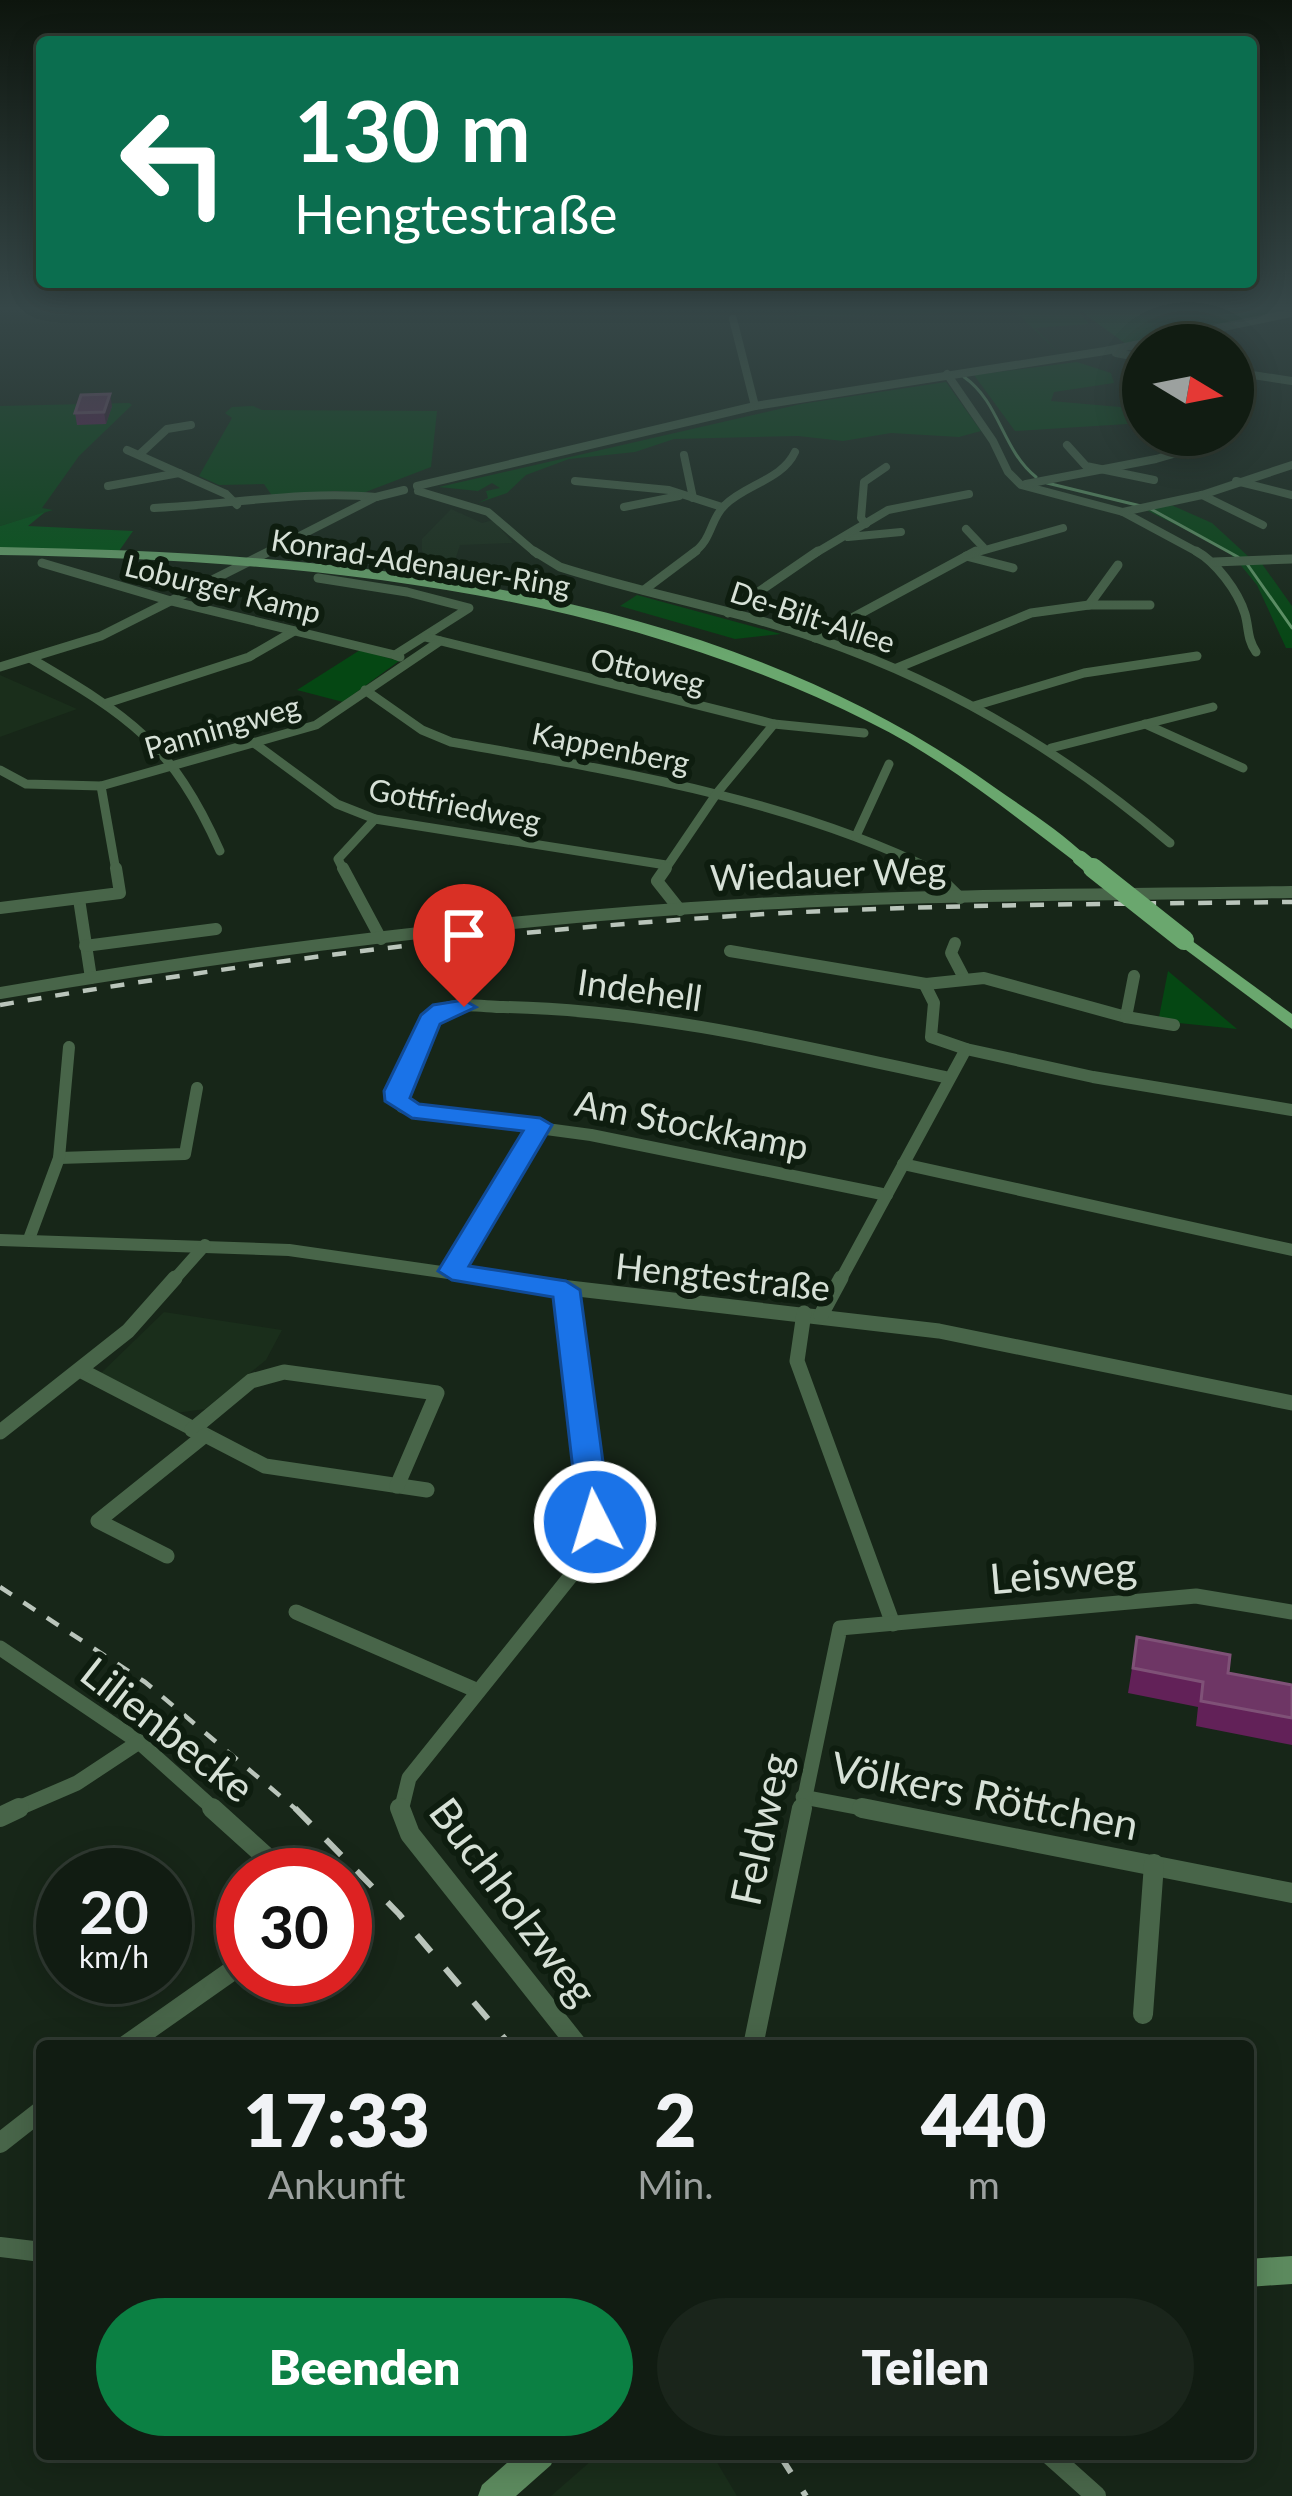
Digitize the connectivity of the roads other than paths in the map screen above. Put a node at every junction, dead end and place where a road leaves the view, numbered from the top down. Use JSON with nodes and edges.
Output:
{"nodes":[{"id":1,"x":684,"y":423,"type":"edge"},
{"id":2,"x":982,"y":423,"type":"edge"},
{"id":3,"x":191,"y":425,"type":"dead end"},
{"id":4,"x":1067,"y":445,"type":"dead end"},
{"id":5,"x":127,"y":450,"type":"dead end"},
{"id":6,"x":795,"y":452,"type":"dead end"},
{"id":7,"x":140,"y":454,"type":"junction"},
{"id":8,"x":684,"y":455,"type":"dead end"},
{"id":9,"x":1166,"y":456,"type":"edge"},
{"id":10,"x":1292,"y":465,"type":"edge"},
{"id":11,"x":886,"y":467,"type":"dead end"},
{"id":12,"x":1094,"y":469,"type":"junction"},
{"id":13,"x":179,"y":473,"type":"junction"},
{"id":14,"x":1154,"y":480,"type":"dead end"},
{"id":15,"x":575,"y":481,"type":"dead end"},
{"id":16,"x":1236,"y":481,"type":"junction"},
{"id":17,"x":1021,"y":485,"type":"junction"},
{"id":18,"x":108,"y":486,"type":"dead end"},
{"id":19,"x":418,"y":489,"type":"junction"},
{"id":20,"x":969,"y":494,"type":"dead end"},
{"id":21,"x":1202,"y":495,"type":"junction"},
{"id":22,"x":1292,"y":495,"type":"edge"},
{"id":23,"x":376,"y":497,"type":"junction"},
{"id":24,"x":688,"y":497,"type":"junction"},
{"id":25,"x":237,"y":506,"type":"junction"},
{"id":26,"x":624,"y":507,"type":"dead end"},
{"id":27,"x":722,"y":507,"type":"junction"},
{"id":28,"x":154,"y":508,"type":"dead end"},
{"id":29,"x":1123,"y":512,"type":"junction"},
{"id":30,"x":866,"y":524,"type":"junction"},
{"id":31,"x":1263,"y":525,"type":"dead end"},
{"id":32,"x":1063,"y":528,"type":"dead end"},
{"id":33,"x":966,"y":529,"type":"dead end"},
{"id":34,"x":901,"y":532,"type":"dead end"},
{"id":35,"x":843,"y":537,"type":"junction"},
{"id":36,"x":983,"y":547,"type":"junction"},
{"id":37,"x":0,"y":550,"type":"edge"},
{"id":38,"x":966,"y":556,"type":"junction"},
{"id":39,"x":1292,"y":559,"type":"edge"},
{"id":40,"x":249,"y":562,"type":"junction"},
{"id":41,"x":1214,"y":562,"type":"junction"},
{"id":42,"x":42,"y":563,"type":"dead end"},
{"id":43,"x":1118,"y":565,"type":"dead end"},
{"id":44,"x":1013,"y":568,"type":"dead end"},
{"id":45,"x":317,"y":578,"type":"dead end"},
{"id":46,"x":644,"y":590,"type":"junction"},
{"id":47,"x":171,"y":601,"type":"junction"},
{"id":48,"x":1089,"y":605,"type":"junction"},
{"id":49,"x":1150,"y":605,"type":"dead end"},
{"id":50,"x":728,"y":613,"type":"junction"},
{"id":51,"x":294,"y":631,"type":"junction"},
{"id":52,"x":424,"y":637,"type":"junction"},
{"id":53,"x":815,"y":638,"type":"junction"},
{"id":54,"x":440,"y":640,"type":"junction"},
{"id":55,"x":1256,"y":652,"type":"dead end"},
{"id":56,"x":395,"y":655,"type":"junction"},
{"id":57,"x":1197,"y":656,"type":"dead end"},
{"id":58,"x":30,"y":658,"type":"junction"},
{"id":59,"x":410,"y":660,"type":"junction"},
{"id":60,"x":0,"y":667,"type":"edge"},
{"id":61,"x":897,"y":668,"type":"junction"},
{"id":62,"x":365,"y":691,"type":"junction"},
{"id":63,"x":107,"y":703,"type":"junction"},
{"id":64,"x":974,"y":706,"type":"junction"},
{"id":65,"x":1213,"y":707,"type":"dead end"},
{"id":66,"x":1141,"y":723,"type":"junction"},
{"id":67,"x":774,"y":724,"type":"junction"},
{"id":68,"x":864,"y":733,"type":"dead end"},
{"id":69,"x":254,"y":743,"type":"junction"},
{"id":70,"x":1052,"y":748,"type":"junction"},
{"id":71,"x":178,"y":764,"type":"junction"},
{"id":72,"x":889,"y":764,"type":"dead end"},
{"id":73,"x":1243,"y":769,"type":"dead end"},
{"id":74,"x":0,"y":770,"type":"edge"},
{"id":75,"x":101,"y":786,"type":"junction"},
{"id":76,"x":717,"y":793,"type":"junction"},
{"id":77,"x":375,"y":819,"type":"junction"},
{"id":78,"x":856,"y":836,"type":"junction"},
{"id":79,"x":1170,"y":843,"type":"dead end"},
{"id":80,"x":220,"y":851,"type":"dead end"},
{"id":81,"x":667,"y":865,"type":"junction"},
{"id":82,"x":1286,"y":892,"type":"edge"},
{"id":83,"x":79,"y":898,"type":"junction"},
{"id":84,"x":959,"y":898,"type":"junction"},
{"id":85,"x":0,"y":908,"type":"edge"},
{"id":86,"x":680,"y":910,"type":"junction"},
{"id":87,"x":216,"y":929,"type":"dead end"},
{"id":88,"x":382,"y":939,"type":"junction"},
{"id":89,"x":955,"y":943,"type":"dead end"},
{"id":90,"x":85,"y":946,"type":"junction"},
{"id":91,"x":730,"y":951,"type":"dead end"},
{"id":92,"x":963,"y":976,"type":"junction"},
{"id":93,"x":1134,"y":976,"type":"dead end"},
{"id":94,"x":91,"y":978,"type":"junction"},
{"id":95,"x":925,"y":985,"type":"junction"},
{"id":96,"x":0,"y":993,"type":"edge"},
{"id":97,"x":1126,"y":1018,"type":"junction"},
{"id":98,"x":1292,"y":1023,"type":"edge"},
{"id":99,"x":1174,"y":1025,"type":"dead end"},
{"id":100,"x":69,"y":1047,"type":"dead end"},
{"id":101,"x":966,"y":1049,"type":"junction"},
{"id":102,"x":949,"y":1078,"type":"junction"},
{"id":103,"x":197,"y":1088,"type":"dead end"},
{"id":104,"x":1292,"y":1110,"type":"edge"},
{"id":105,"x":412,"y":1111,"type":"joint"},
{"id":106,"x":540,"y":1125,"type":"junction"},
{"id":107,"x":58,"y":1158,"type":"junction"},
{"id":108,"x":904,"y":1164,"type":"junction"},
{"id":109,"x":886,"y":1196,"type":"junction"},
{"id":110,"x":28,"y":1239,"type":"junction"},
{"id":111,"x":0,"y":1240,"type":"edge"},
{"id":112,"x":205,"y":1245,"type":"junction"},
{"id":113,"x":1292,"y":1250,"type":"edge"},
{"id":114,"x":452,"y":1271,"type":"junction"},
{"id":115,"x":566,"y":1290,"type":"junction"},
{"id":116,"x":812,"y":1314,"type":"junction"},
{"id":117,"x":82,"y":1371,"type":"junction"},
{"id":118,"x":1292,"y":1403,"type":"edge"},
{"id":119,"x":0,"y":1432,"type":"edge"},
{"id":120,"x":198,"y":1433,"type":"junction"},
{"id":121,"x":397,"y":1486,"type":"junction"},
{"id":122,"x":427,"y":1490,"type":"dead end"},
{"id":123,"x":166,"y":1556,"type":"dead end"},
{"id":124,"x":296,"y":1612,"type":"dead end"},
{"id":125,"x":1292,"y":1612,"type":"edge"},
{"id":126,"x":893,"y":1624,"type":"junction"},
{"id":127,"x":840,"y":1628,"type":"joint"},
{"id":128,"x":0,"y":1648,"type":"edge"},
{"id":129,"x":478,"y":1691,"type":"junction"},
{"id":130,"x":139,"y":1742,"type":"junction"},
{"id":131,"x":803,"y":1797,"type":"junction"},
{"id":132,"x":0,"y":1817,"type":"edge"},
{"id":133,"x":256,"y":1848,"type":"edge"},
{"id":134,"x":1154,"y":1864,"type":"junction"},
{"id":135,"x":1292,"y":1893,"type":"edge"},
{"id":136,"x":216,"y":1982,"type":"edge"},
{"id":137,"x":1143,"y":2014,"type":"dead end"},
{"id":138,"x":134,"y":2040,"type":"edge"},
{"id":139,"x":573,"y":2040,"type":"edge"},
{"id":140,"x":754,"y":2040,"type":"edge"},
{"id":141,"x":36,"y":2115,"type":"edge"},
{"id":142,"x":0,"y":2143,"type":"edge"},
{"id":143,"x":0,"y":2247,"type":"edge"},
{"id":144,"x":36,"y":2251,"type":"edge"},
{"id":145,"x":1292,"y":2270,"type":"edge"},
{"id":146,"x":1254,"y":2272,"type":"edge"},
{"id":147,"x":533,"y":2460,"type":"edge"},
{"id":148,"x":1056,"y":2460,"type":"edge"},
{"id":149,"x":493,"y":2496,"type":"edge"},
{"id":150,"x":1096,"y":2496,"type":"edge"}],
"edges":[{"from":1,"to":19,"type":"street"},
{"from":2,"to":17,"type":"street"},
{"from":3,"to":7,"type":"street"},
{"from":4,"to":12,"type":"street"},
{"from":5,"to":7,"type":"street"},
{"from":6,"to":27,"type":"street"},
{"from":7,"to":13,"type":"street"},
{"from":8,"to":24,"type":"street"},
{"from":9,"to":12,"type":"street"},
{"from":10,"to":16,"type":"street"},
{"from":11,"to":30,"type":"street"},
{"from":12,"to":14,"type":"street"},
{"from":12,"to":17,"type":"street"},
{"from":13,"to":18,"type":"street"},
{"from":13,"to":25,"type":"street"},
{"from":15,"to":24,"type":"street"},
{"from":16,"to":21,"type":"street"},
{"from":16,"to":22,"type":"street"},
{"from":17,"to":29,"type":"street"},
{"from":19,"to":23,"type":"street"},
{"from":19,"to":46,"type":"street","name":"De-Bilt-Allee"},
{"from":20,"to":30,"type":"street"},
{"from":21,"to":29,"type":"street"},
{"from":21,"to":31,"type":"street"},
{"from":23,"to":25,"type":"street"},
{"from":23,"to":40,"type":"street"},
{"from":24,"to":26,"type":"street"},
{"from":24,"to":27,"type":"street"},
{"from":25,"to":28,"type":"street"},
{"from":27,"to":46,"type":"street"},
{"from":29,"to":41,"type":"street"},
{"from":30,"to":35,"type":"street"},
{"from":32,"to":36,"type":"street"},
{"from":33,"to":36,"type":"street"},
{"from":34,"to":35,"type":"street"},
{"from":35,"to":50,"type":"street"},
{"from":36,"to":38,"type":"street"},
{"from":37,"to":40,"type":"main road","name":"Konrad-Adenauer-Ring"},
{"from":38,"to":44,"type":"street"},
{"from":38,"to":53,"type":"street"},
{"from":39,"to":41,"type":"street"},
{"from":40,"to":47,"type":"street"},
{"from":40,"to":98,"type":"main road","name":"Konrad-Adenauer-Ring","bridge":true},
{"from":41,"to":55,"type":"street"},
{"from":42,"to":47,"type":"street","name":"Loburger Kamp"},
{"from":43,"to":48,"type":"street"},
{"from":45,"to":52,"type":"street"},
{"from":46,"to":50,"type":"street","name":"De-Bilt-Allee"},
{"from":47,"to":51,"type":"street","name":"Loburger Kamp"},
{"from":47,"to":58,"type":"street"},
{"from":48,"to":49,"type":"street"},
{"from":48,"to":61,"type":"street"},
{"from":50,"to":53,"type":"street","name":"De-Bilt-Allee"},
{"from":51,"to":56,"type":"street","name":"Loburger Kamp"},
{"from":51,"to":63,"type":"street"},
{"from":52,"to":54,"type":"street","name":"Ottoweg"},
{"from":52,"to":56,"type":"street"},
{"from":53,"to":61,"type":"street","name":"De-Bilt-Allee"},
{"from":54,"to":59,"type":"street","name":"Panningweg"},
{"from":54,"to":67,"type":"street","name":"Ottoweg"},
{"from":56,"to":59,"type":"street"},
{"from":57,"to":64,"type":"street"},
{"from":58,"to":60,"type":"street"},
{"from":58,"to":63,"type":"street"},
{"from":59,"to":62,"type":"street","name":"Panningweg"},
{"from":61,"to":64,"type":"street","name":"De-Bilt-Allee"},
{"from":62,"to":69,"type":"street","name":"Panningweg"},
{"from":62,"to":76,"type":"street","name":"Kappenberg"},
{"from":63,"to":71,"type":"street"},
{"from":64,"to":70,"type":"street","name":"De-Bilt-Allee"},
{"from":65,"to":66,"type":"street"},
{"from":66,"to":70,"type":"street"},
{"from":66,"to":73,"type":"street"},
{"from":67,"to":68,"type":"street","name":"Ottoweg"},
{"from":67,"to":76,"type":"street"},
{"from":69,"to":71,"type":"street","name":"Panningweg"},
{"from":69,"to":77,"type":"street","name":"Gottfriedweg"},
{"from":70,"to":79,"type":"street","name":"De-Bilt-Allee"},
{"from":71,"to":75,"type":"street","name":"Panningweg"},
{"from":71,"to":80,"type":"street"},
{"from":72,"to":78,"type":"street"},
{"from":74,"to":75,"type":"street","name":"Panningweg"},
{"from":75,"to":83,"type":"street"},
{"from":76,"to":78,"type":"street","name":"Kappenberg"},
{"from":76,"to":81,"type":"street"},
{"from":77,"to":81,"type":"street","name":"Gottfriedweg"},
{"from":77,"to":88,"type":"street"},
{"from":78,"to":84,"type":"street","name":"Kappenberg"},
{"from":81,"to":86,"type":"street"},
{"from":82,"to":84,"type":"street","name":"Wiedauer Weg"},
{"from":83,"to":85,"type":"street"},
{"from":83,"to":90,"type":"street"},
{"from":84,"to":86,"type":"street","name":"Wiedauer Weg"},
{"from":86,"to":88,"type":"street","name":"Wiedauer Weg"},
{"from":87,"to":90,"type":"street"},
{"from":88,"to":94,"type":"street","name":"Wiedauer Weg"},
{"from":89,"to":92,"type":"street"},
{"from":90,"to":94,"type":"street"},
{"from":91,"to":95,"type":"street"},
{"from":92,"to":95,"type":"street"},
{"from":92,"to":97,"type":"street"},
{"from":93,"to":97,"type":"street"},
{"from":94,"to":96,"type":"street","name":"Wiedauer Weg"},
{"from":95,"to":101,"type":"street"},
{"from":97,"to":99,"type":"street"},
{"from":100,"to":107,"type":"street"},
{"from":101,"to":102,"type":"street"},
{"from":101,"to":104,"type":"street"},
{"from":102,"to":105,"type":"street","name":"Indehell"},
{"from":102,"to":108,"type":"street"},
{"from":103,"to":107,"type":"street"},
{"from":105,"to":106,"type":"street","name":"Am Stockkamp"},
{"from":106,"to":109,"type":"street","name":"Am Stockkamp"},
{"from":106,"to":114,"type":"street"},
{"from":107,"to":110,"type":"street"},
{"from":108,"to":109,"type":"street"},
{"from":108,"to":113,"type":"street"},
{"from":109,"to":116,"type":"street"},
{"from":110,"to":111,"type":"street","name":"Hengtestraße"},
{"from":110,"to":112,"type":"street","name":"Hengtestraße"},
{"from":112,"to":114,"type":"street","name":"Hengtestraße"},
{"from":112,"to":117,"type":"street"},
{"from":114,"to":115,"type":"street","name":"Hengtestraße"},
{"from":115,"to":116,"type":"street","name":"Hengtestraße"},
{"from":115,"to":129,"type":"street","name":"Buchholzweg"},
{"from":116,"to":118,"type":"street","name":"Hengtestraße"},
{"from":116,"to":126,"type":"street"},
{"from":117,"to":119,"type":"street"},
{"from":117,"to":120,"type":"street"},
{"from":120,"to":121,"type":"street"},
{"from":120,"to":121,"type":"street"},
{"from":120,"to":123,"type":"street"},
{"from":121,"to":122,"type":"street"},
{"from":124,"to":129,"type":"street"},
{"from":125,"to":126,"type":"street","name":"Leisweg"},
{"from":126,"to":127,"type":"street","name":"Leisweg"},
{"from":127,"to":131,"type":"street","name":"Feldweg"},
{"from":128,"to":130,"type":"street","name":"Lilienbecke"},
{"from":129,"to":139,"type":"street","name":"Buchholzweg"},
{"from":130,"to":132,"type":"street"},
{"from":130,"to":133,"type":"street","name":"Lilienbecke"},
{"from":131,"to":134,"type":"street","name":"Völkers Röttchen"},
{"from":131,"to":140,"type":"street","name":"Feldweg"},
{"from":134,"to":135,"type":"street","name":"Völkers Röttchen"},
{"from":134,"to":137,"type":"street","name":"Völkers Röttchen"},
{"from":136,"to":138,"type":"street"},
{"from":141,"to":142,"type":"street"},
{"from":143,"to":144,"type":"street"},
{"from":145,"to":146,"type":"main road"},
{"from":147,"to":149,"type":"main road"},
{"from":148,"to":150,"type":"street"}]}
